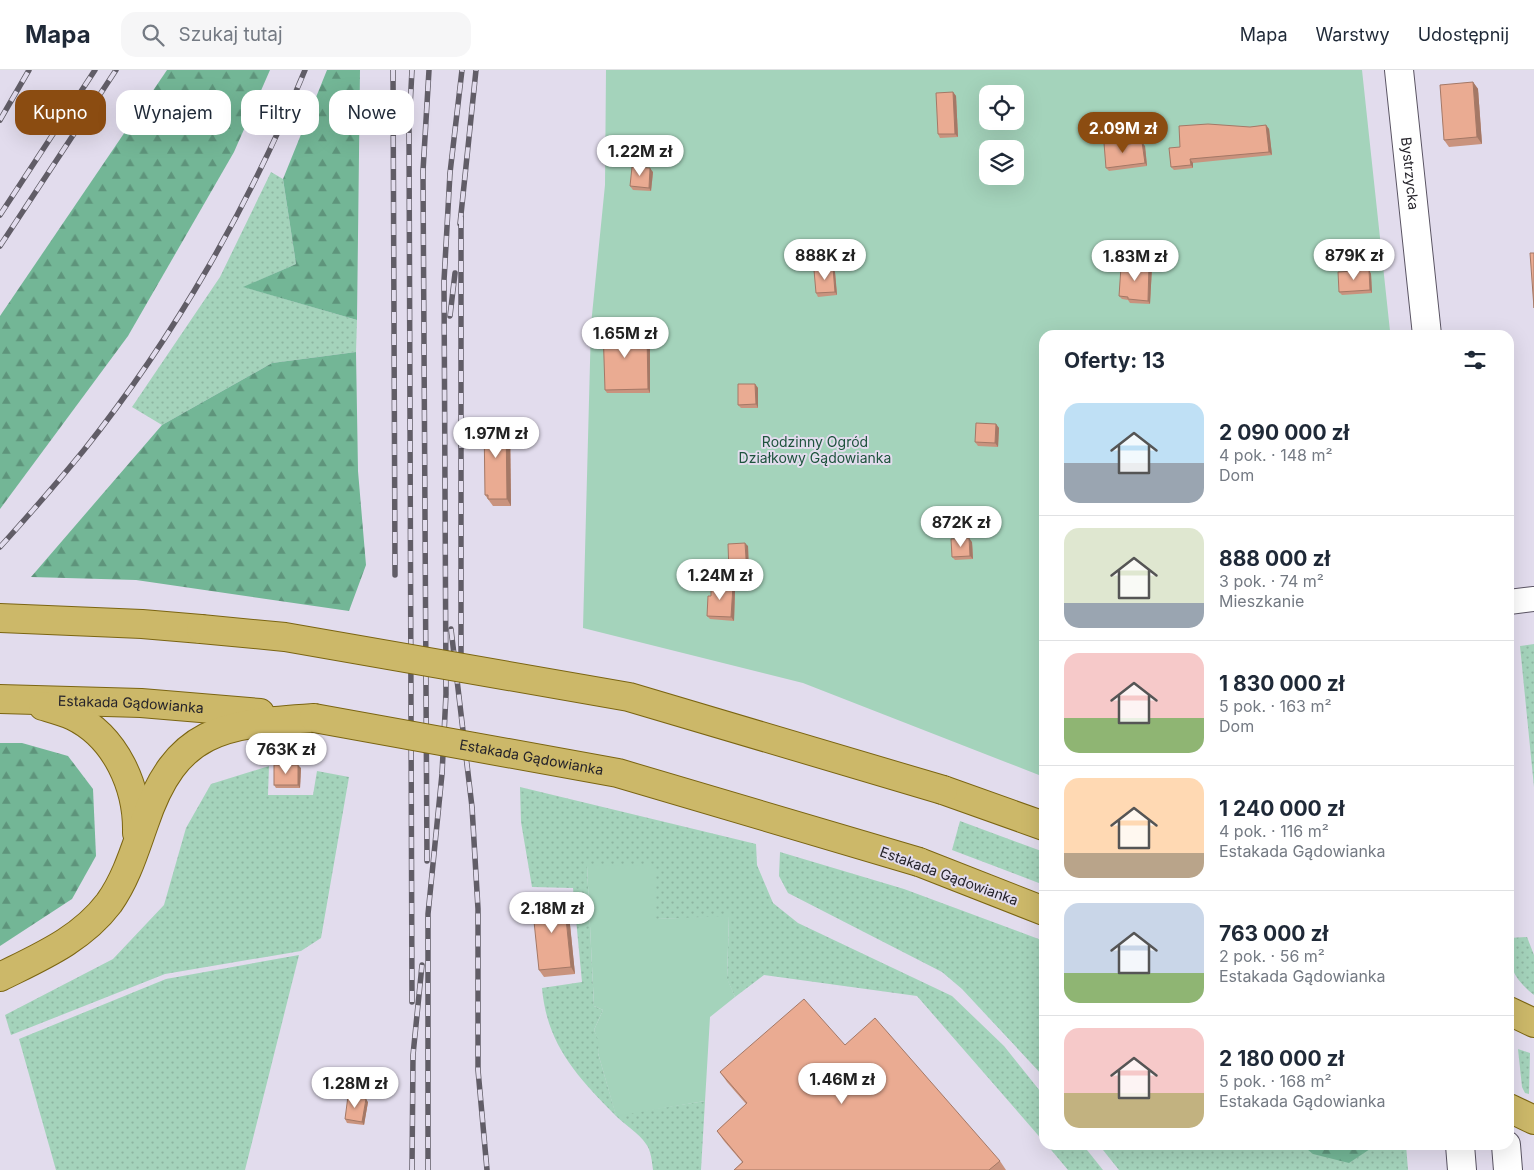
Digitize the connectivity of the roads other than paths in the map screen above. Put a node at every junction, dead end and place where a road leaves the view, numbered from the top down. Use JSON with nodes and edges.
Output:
{"nodes":[{"id":1,"x":1398,"y":70,"type":"edge"},
{"id":2,"x":1426,"y":330,"type":"edge"},
{"id":3,"x":1534,"y":599,"type":"edge"},
{"id":4,"x":1514,"y":601,"type":"edge"},
{"id":5,"x":0,"y":618,"type":"edge"},
{"id":6,"x":10,"y":699,"type":"edge"},
{"id":7,"x":314,"y":718,"type":"junction"},
{"id":8,"x":1039,"y":824,"type":"edge"},
{"id":9,"x":136,"y":847,"type":"junction"},
{"id":10,"x":1039,"y":909,"type":"edge"},
{"id":11,"x":0,"y":977,"type":"edge"},
{"id":12,"x":1514,"y":1013,"type":"edge"},
{"id":13,"x":1534,"y":1023,"type":"edge"},
{"id":14,"x":1514,"y":1110,"type":"edge"},
{"id":15,"x":1534,"y":1120,"type":"edge"},
{"id":16,"x":1460,"y":1150,"type":"edge"},
{"id":17,"x":1506,"y":1150,"type":"edge"},
{"id":18,"x":1462,"y":1170,"type":"edge"},
{"id":19,"x":1508,"y":1170,"type":"edge"}],
"edges":[{"from":1,"to":2,"type":"street","name":"Bystrzycka"},
{"from":3,"to":4,"type":"street"},
{"from":5,"to":8,"type":"main road","bridge":true},
{"from":6,"to":7,"type":"main road","name":"Estakada Gądowianka"},
{"from":6,"to":9,"type":"main road"},
{"from":7,"to":9,"type":"main road"},
{"from":7,"to":10,"type":"main road","name":"Estakada Gądowianka","bridge":true},
{"from":9,"to":11,"type":"main road"},
{"from":12,"to":13,"type":"main road"},
{"from":14,"to":15,"type":"main road"},
{"from":16,"to":18,"type":"street"},
{"from":17,"to":19,"type":"street"}]}
